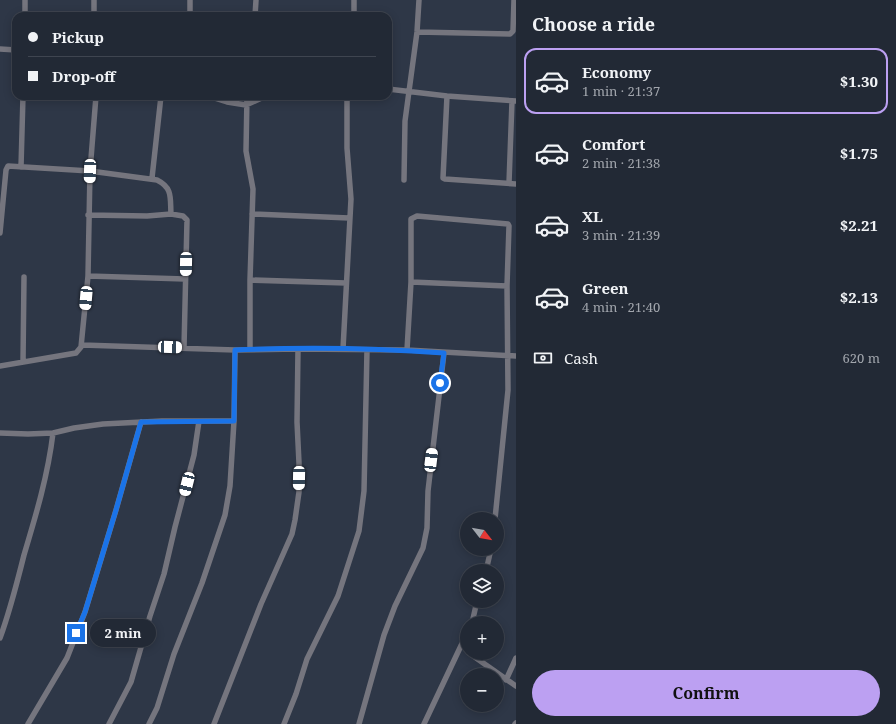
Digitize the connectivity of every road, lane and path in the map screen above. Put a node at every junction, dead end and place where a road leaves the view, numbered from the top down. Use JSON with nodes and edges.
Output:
{"nodes":[{"id":1,"x":25,"y":0,"type":"edge"},
{"id":2,"x":94,"y":0,"type":"edge"},
{"id":3,"x":190,"y":0,"type":"edge"},
{"id":4,"x":256,"y":0,"type":"edge"},
{"id":5,"x":354,"y":0,"type":"edge"},
{"id":6,"x":418,"y":0,"type":"edge"},
{"id":7,"x":514,"y":0,"type":"edge"},
{"id":8,"x":25,"y":12,"type":"edge"},
{"id":9,"x":94,"y":12,"type":"edge"},
{"id":10,"x":190,"y":12,"type":"edge"},
{"id":11,"x":255,"y":12,"type":"edge"},
{"id":12,"x":354,"y":12,"type":"edge"},
{"id":13,"x":417,"y":32,"type":"junction"},
{"id":14,"x":0,"y":49,"type":"edge"},
{"id":15,"x":12,"y":50,"type":"edge"},
{"id":16,"x":392,"y":89,"type":"edge"},
{"id":17,"x":408,"y":91,"type":"junction"},
{"id":18,"x":447,"y":96,"type":"junction"},
{"id":19,"x":23,"y":100,"type":"edge"},
{"id":20,"x":96,"y":100,"type":"edge"},
{"id":21,"x":161,"y":100,"type":"edge"},
{"id":22,"x":221,"y":100,"type":"edge"},
{"id":23,"x":247,"y":100,"type":"edge"},
{"id":24,"x":257,"y":100,"type":"edge"},
{"id":25,"x":347,"y":100,"type":"edge"},
{"id":26,"x":514,"y":101,"type":"edge"},
{"id":27,"x":246,"y":105,"type":"junction"},
{"id":28,"x":21,"y":167,"type":"junction"},
{"id":29,"x":90,"y":171,"type":"junction"},
{"id":30,"x":152,"y":178,"type":"junction"},
{"id":31,"x":404,"y":180,"type":"dead end"},
{"id":32,"x":509,"y":183,"type":"junction"},
{"id":33,"x":516,"y":184,"type":"edge"},
{"id":34,"x":171,"y":214,"type":"junction"},
{"id":35,"x":252,"y":214,"type":"junction"},
{"id":36,"x":88,"y":215,"type":"junction"},
{"id":37,"x":349,"y":218,"type":"junction"},
{"id":38,"x":0,"y":234,"type":"edge"},
{"id":39,"x":88,"y":276,"type":"junction"},
{"id":40,"x":24,"y":277,"type":"dead end"},
{"id":41,"x":185,"y":279,"type":"junction"},
{"id":42,"x":250,"y":280,"type":"junction"},
{"id":43,"x":411,"y":282,"type":"junction"},
{"id":44,"x":346,"y":283,"type":"junction"},
{"id":45,"x":507,"y":286,"type":"junction"},
{"id":46,"x":82,"y":345,"type":"junction"},
{"id":47,"x":184,"y":348,"type":"junction"},
{"id":48,"x":298,"y":348,"type":"junction"},
{"id":49,"x":250,"y":349,"type":"junction"},
{"id":50,"x":343,"y":349,"type":"junction"},
{"id":51,"x":235,"y":350,"type":"junction"},
{"id":52,"x":367,"y":350,"type":"junction"},
{"id":53,"x":407,"y":350,"type":"junction"},
{"id":54,"x":444,"y":353,"type":"junction"},
{"id":55,"x":507,"y":355,"type":"junction"},
{"id":56,"x":516,"y":356,"type":"edge"},
{"id":57,"x":23,"y":362,"type":"junction"},
{"id":58,"x":0,"y":366,"type":"edge"},
{"id":59,"x":199,"y":421,"type":"junction"},
{"id":60,"x":234,"y":421,"type":"junction"},
{"id":61,"x":141,"y":422,"type":"junction"},
{"id":62,"x":0,"y":433,"type":"edge"},
{"id":63,"x":53,"y":433,"type":"junction"},
{"id":64,"x":496,"y":512,"type":"edge"},
{"id":65,"x":0,"y":638,"type":"edge"},
{"id":66,"x":460,"y":647,"type":"edge"},
{"id":67,"x":516,"y":658,"type":"edge"},
{"id":68,"x":479,"y":660,"type":"edge"},
{"id":69,"x":506,"y":680,"type":"junction"},
{"id":70,"x":516,"y":686,"type":"edge"},
{"id":71,"x":28,"y":724,"type":"edge"},
{"id":72,"x":109,"y":724,"type":"edge"},
{"id":73,"x":149,"y":724,"type":"edge"},
{"id":74,"x":214,"y":724,"type":"edge"},
{"id":75,"x":284,"y":724,"type":"edge"},
{"id":76,"x":359,"y":724,"type":"edge"},
{"id":77,"x":424,"y":724,"type":"edge"}],
"edges":[{"from":1,"to":8,"type":"street"},
{"from":2,"to":9,"type":"street"},
{"from":3,"to":10,"type":"street"},
{"from":4,"to":11,"type":"street"},
{"from":5,"to":12,"type":"street"},
{"from":6,"to":13,"type":"street"},
{"from":7,"to":13,"type":"street"},
{"from":13,"to":17,"type":"street"},
{"from":14,"to":15,"type":"street"},
{"from":16,"to":17,"type":"street"},
{"from":17,"to":18,"type":"street"},
{"from":17,"to":31,"type":"street"},
{"from":18,"to":26,"type":"street"},
{"from":18,"to":32,"type":"street"},
{"from":19,"to":28,"type":"street"},
{"from":20,"to":29,"type":"street"},
{"from":21,"to":30,"type":"street"},
{"from":22,"to":27,"type":"street"},
{"from":23,"to":27,"type":"street"},
{"from":24,"to":27,"type":"street"},
{"from":25,"to":37,"type":"street"},
{"from":26,"to":32,"type":"street"},
{"from":27,"to":35,"type":"street"},
{"from":28,"to":29,"type":"street"},
{"from":28,"to":38,"type":"street"},
{"from":29,"to":30,"type":"street"},
{"from":29,"to":36,"type":"street"},
{"from":30,"to":34,"type":"street"},
{"from":32,"to":33,"type":"street"},
{"from":34,"to":36,"type":"street"},
{"from":34,"to":41,"type":"street"},
{"from":35,"to":37,"type":"street"},
{"from":35,"to":42,"type":"street"},
{"from":36,"to":39,"type":"street"},
{"from":37,"to":44,"type":"street"},
{"from":39,"to":41,"type":"street"},
{"from":39,"to":46,"type":"street"},
{"from":40,"to":57,"type":"street"},
{"from":41,"to":47,"type":"street"},
{"from":42,"to":44,"type":"street"},
{"from":42,"to":49,"type":"street"},
{"from":43,"to":45,"type":"street"},
{"from":43,"to":45,"type":"street"},
{"from":43,"to":53,"type":"street"},
{"from":44,"to":50,"type":"street"},
{"from":45,"to":55,"type":"street"},
{"from":46,"to":47,"type":"street"},
{"from":46,"to":57,"type":"street"},
{"from":47,"to":51,"type":"street"},
{"from":48,"to":49,"type":"street"},
{"from":48,"to":50,"type":"street"},
{"from":48,"to":74,"type":"street"},
{"from":49,"to":51,"type":"street"},
{"from":50,"to":52,"type":"street"},
{"from":51,"to":60,"type":"street"},
{"from":52,"to":53,"type":"street"},
{"from":52,"to":75,"type":"street"},
{"from":53,"to":54,"type":"street"},
{"from":54,"to":55,"type":"street"},
{"from":54,"to":76,"type":"street"},
{"from":55,"to":56,"type":"street"},
{"from":55,"to":64,"type":"street"},
{"from":57,"to":58,"type":"street"},
{"from":59,"to":60,"type":"street"},
{"from":59,"to":61,"type":"street"},
{"from":59,"to":72,"type":"street"},
{"from":60,"to":73,"type":"street"},
{"from":61,"to":63,"type":"street"},
{"from":61,"to":71,"type":"street"},
{"from":62,"to":63,"type":"street"},
{"from":63,"to":65,"type":"street"},
{"from":66,"to":77,"type":"street"},
{"from":67,"to":69,"type":"street"},
{"from":68,"to":69,"type":"street"},
{"from":69,"to":70,"type":"street"}]}
